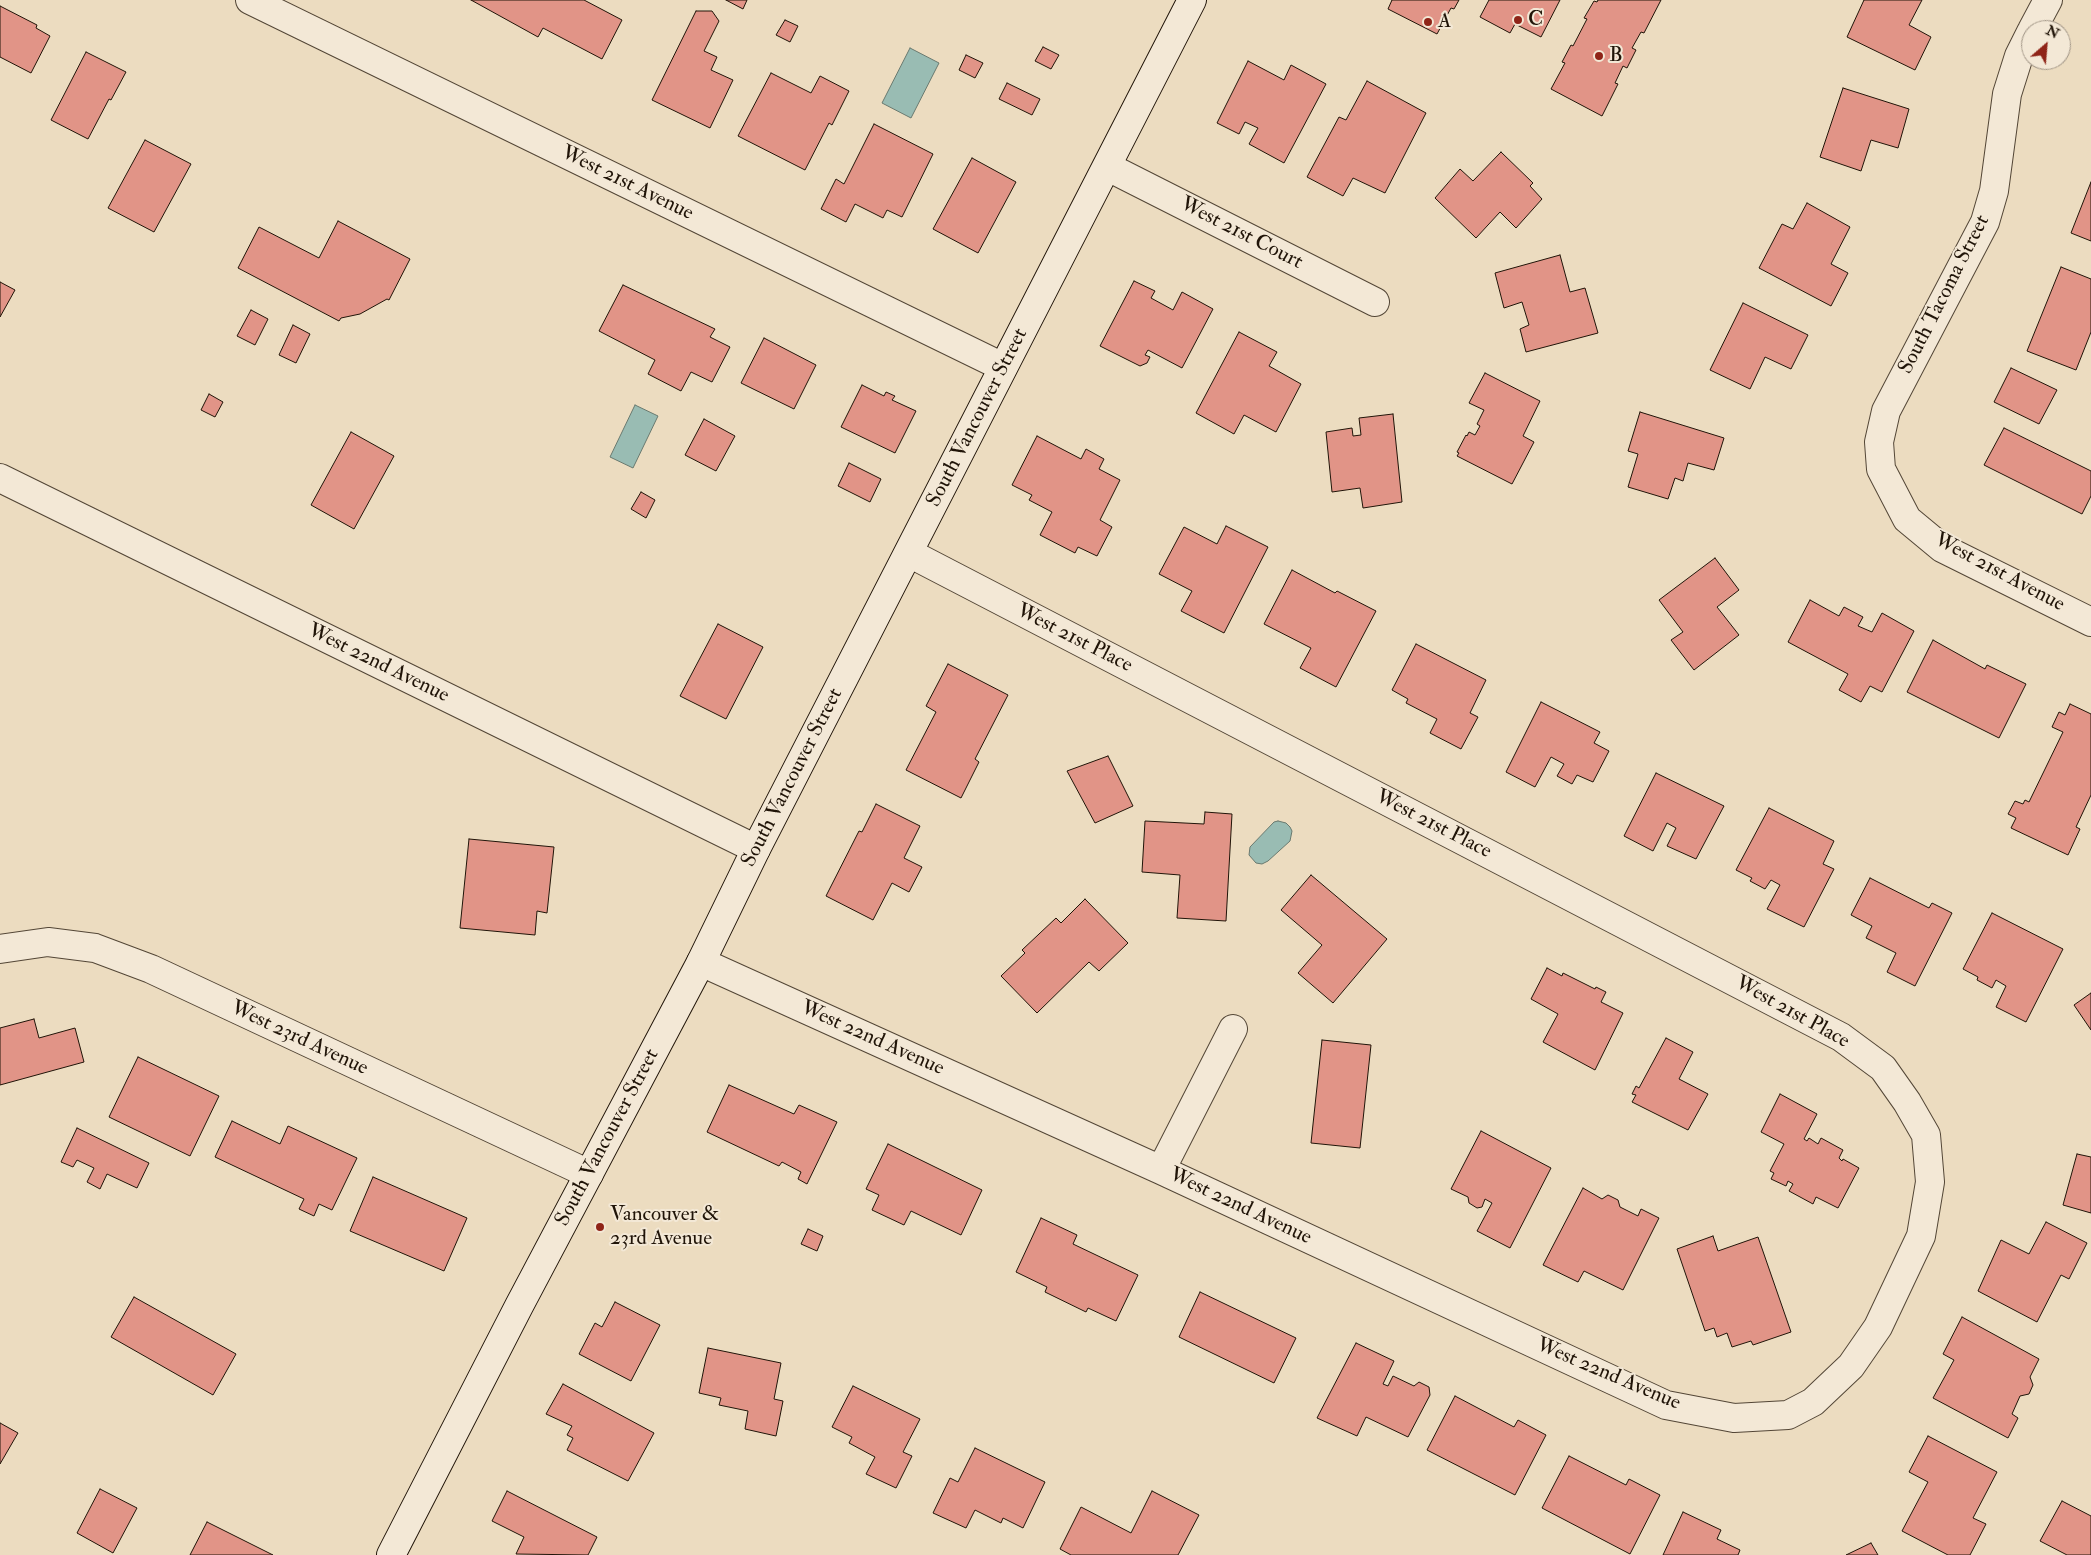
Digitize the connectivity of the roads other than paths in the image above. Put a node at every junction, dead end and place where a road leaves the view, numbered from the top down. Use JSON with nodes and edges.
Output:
{"nodes":[{"id":1,"x":250,"y":0,"type":"edge"},
{"id":2,"x":1192,"y":0,"type":"edge"},
{"id":3,"x":2048,"y":0,"type":"edge"},
{"id":4,"x":2038,"y":20,"type":"edge"},
{"id":5,"x":2021,"y":52,"type":"edge"},
{"id":6,"x":1108,"y":167,"type":"junction"},
{"id":7,"x":1375,"y":302,"type":"dead end"},
{"id":8,"x":1003,"y":367,"type":"junction"},
{"id":9,"x":1881,"y":469,"type":"joint"},
{"id":10,"x":0,"y":478,"type":"edge"},
{"id":11,"x":909,"y":553,"type":"junction"},
{"id":12,"x":2091,"y":622,"type":"edge"},
{"id":13,"x":756,"y":849,"type":"junction"},
{"id":14,"x":0,"y":949,"type":"edge"},
{"id":15,"x":701,"y":962,"type":"junction"},
{"id":16,"x":1233,"y":1029,"type":"dead end"},
{"id":17,"x":1161,"y":1170,"type":"junction"},
{"id":18,"x":589,"y":1174,"type":"junction"},
{"id":19,"x":1788,"y":1415,"type":"joint"},
{"id":20,"x":392,"y":1555,"type":"edge"}],
"edges":[{"from":1,"to":8,"type":"street","name":"West 21st Avenue"},
{"from":2,"to":6,"type":"street","name":"South Vancouver Street"},
{"from":3,"to":4,"type":"street","name":"South Tacoma Street"},
{"from":5,"to":9,"type":"street","name":"South Tacoma Street"},
{"from":6,"to":7,"type":"street","name":"West 21st Court"},
{"from":6,"to":8,"type":"street","name":"South Vancouver Street"},
{"from":8,"to":11,"type":"street","name":"South Vancouver Street"},
{"from":9,"to":12,"type":"street","name":"West 21st Avenue"},
{"from":10,"to":13,"type":"street","name":"West 22nd Avenue"},
{"from":11,"to":13,"type":"street","name":"South Vancouver Street"},
{"from":11,"to":19,"type":"street","name":"West 21st Place"},
{"from":13,"to":15,"type":"street","name":"South Vancouver Street"},
{"from":14,"to":18,"type":"street","name":"West 23rd Avenue"},
{"from":15,"to":17,"type":"street","name":"West 22nd Avenue"},
{"from":15,"to":18,"type":"street","name":"South Vancouver Street"},
{"from":16,"to":17,"type":"street"},
{"from":17,"to":19,"type":"street","name":"West 22nd Avenue"},
{"from":18,"to":20,"type":"street","name":"South Vancouver Street"}]}
